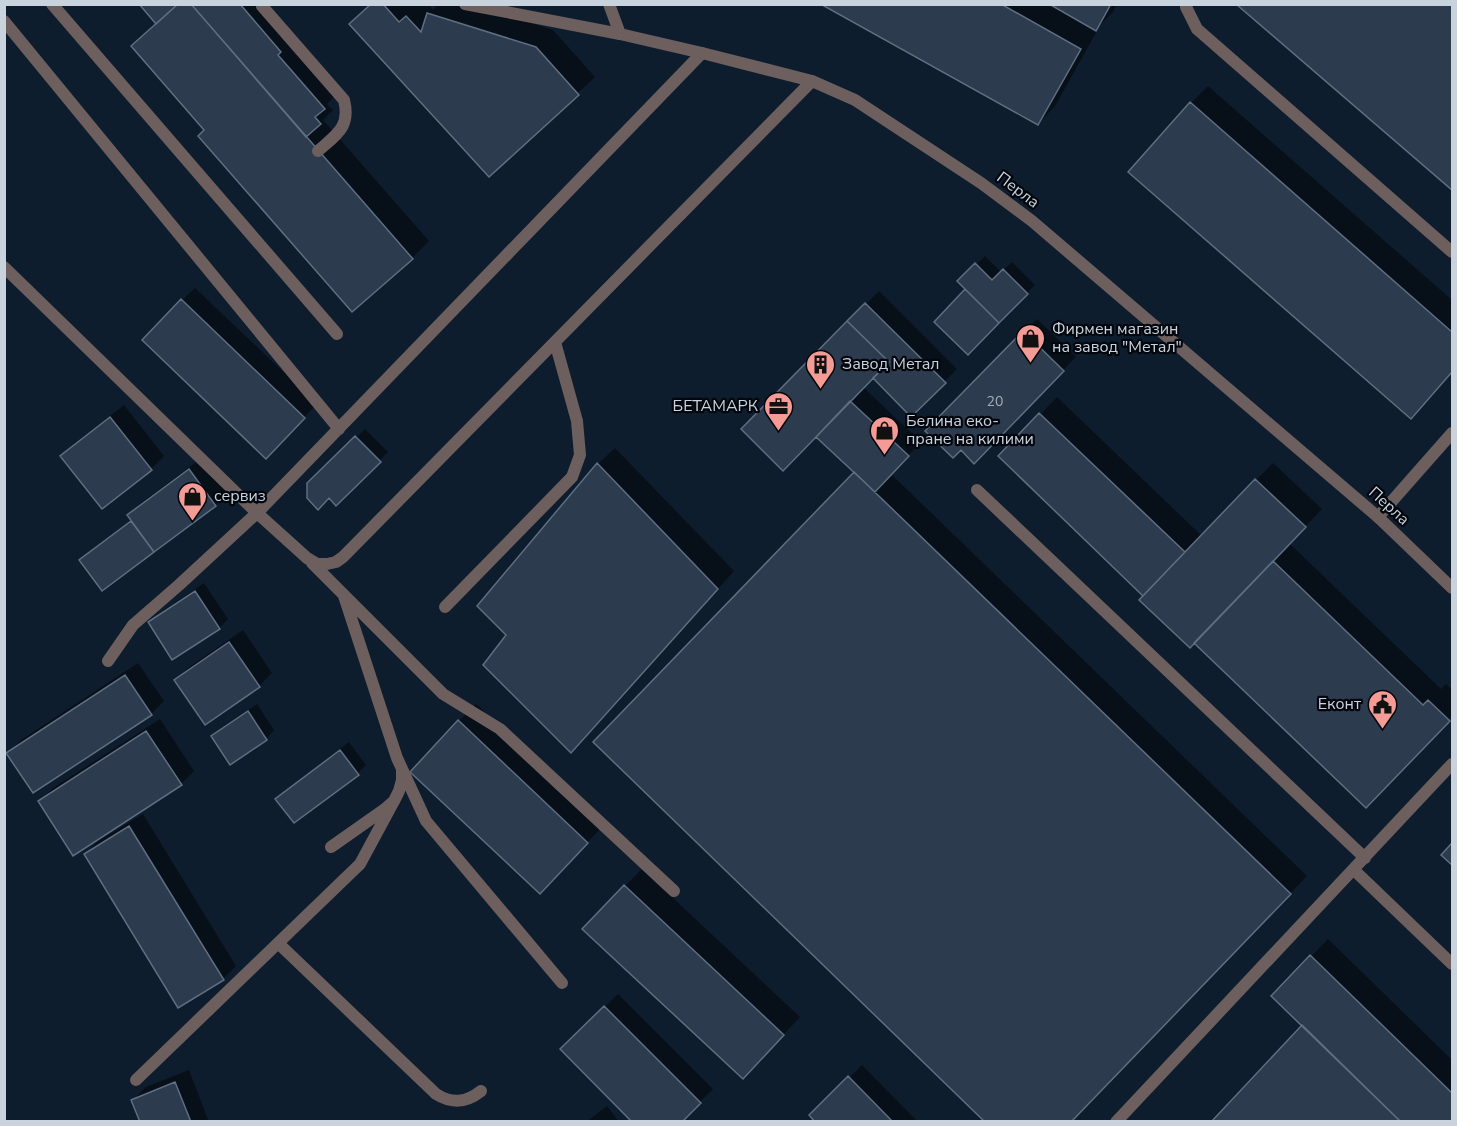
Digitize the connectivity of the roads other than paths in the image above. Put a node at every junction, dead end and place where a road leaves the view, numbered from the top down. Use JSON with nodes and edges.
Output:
{"nodes":[{"id":1,"x":52,"y":4,"type":"edge"},
{"id":2,"x":262,"y":4,"type":"edge"},
{"id":3,"x":465,"y":4,"type":"edge"},
{"id":4,"x":609,"y":4,"type":"edge"},
{"id":5,"x":1187,"y":4,"type":"edge"},
{"id":6,"x":4,"y":21,"type":"edge"},
{"id":7,"x":620,"y":34,"type":"junction"},
{"id":8,"x":702,"y":53,"type":"junction"},
{"id":9,"x":812,"y":81,"type":"junction"},
{"id":10,"x":318,"y":151,"type":"dead end"},
{"id":11,"x":1452,"y":252,"type":"edge"},
{"id":12,"x":4,"y":267,"type":"edge"},
{"id":13,"x":337,"y":334,"type":"dead end"},
{"id":14,"x":555,"y":342,"type":"junction"},
{"id":15,"x":339,"y":429,"type":"junction"},
{"id":16,"x":1452,"y":433,"type":"edge"},
{"id":17,"x":977,"y":490,"type":"dead end"},
{"id":18,"x":257,"y":513,"type":"junction"},
{"id":19,"x":1378,"y":517,"type":"junction"},
{"id":20,"x":307,"y":558,"type":"junction"},
{"id":21,"x":1452,"y":588,"type":"edge"},
{"id":22,"x":343,"y":593,"type":"junction"},
{"id":23,"x":445,"y":607,"type":"dead end"},
{"id":24,"x":108,"y":661,"type":"dead end"},
{"id":25,"x":397,"y":758,"type":"junction"},
{"id":26,"x":1452,"y":764,"type":"edge"},
{"id":27,"x":394,"y":801,"type":"junction"},
{"id":28,"x":331,"y":847,"type":"dead end"},
{"id":29,"x":1365,"y":858,"type":"junction"},
{"id":30,"x":1354,"y":870,"type":"junction"},
{"id":31,"x":674,"y":891,"type":"dead end"},
{"id":32,"x":278,"y":943,"type":"junction"},
{"id":33,"x":1452,"y":964,"type":"edge"},
{"id":34,"x":562,"y":983,"type":"dead end"},
{"id":35,"x":136,"y":1080,"type":"dead end"},
{"id":36,"x":481,"y":1091,"type":"dead end"},
{"id":37,"x":1116,"y":1122,"type":"edge"}],
"edges":[{"from":1,"to":13,"type":"street"},
{"from":2,"to":10,"type":"street"},
{"from":3,"to":7,"type":"street","name":"Перла"},
{"from":4,"to":7,"type":"street"},
{"from":5,"to":11,"type":"street"},
{"from":6,"to":15,"type":"street"},
{"from":7,"to":8,"type":"street","name":"Перла"},
{"from":8,"to":9,"type":"street","name":"Перла"},
{"from":8,"to":15,"type":"street"},
{"from":9,"to":14,"type":"street"},
{"from":9,"to":19,"type":"street","name":"Перла"},
{"from":12,"to":18,"type":"street"},
{"from":14,"to":20,"type":"street"},
{"from":14,"to":23,"type":"street"},
{"from":15,"to":18,"type":"street"},
{"from":16,"to":19,"type":"street"},
{"from":17,"to":29,"type":"street"},
{"from":18,"to":20,"type":"street"},
{"from":18,"to":24,"type":"street"},
{"from":19,"to":21,"type":"street","name":"Перла"},
{"from":20,"to":22,"type":"street"},
{"from":22,"to":25,"type":"street"},
{"from":22,"to":31,"type":"street"},
{"from":25,"to":27,"type":"street"},
{"from":25,"to":34,"type":"street"},
{"from":26,"to":29,"type":"street"},
{"from":27,"to":28,"type":"street"},
{"from":27,"to":32,"type":"street"},
{"from":29,"to":30,"type":"street"},
{"from":30,"to":33,"type":"street"},
{"from":30,"to":37,"type":"street"},
{"from":32,"to":35,"type":"street"},
{"from":32,"to":36,"type":"street"}]}
